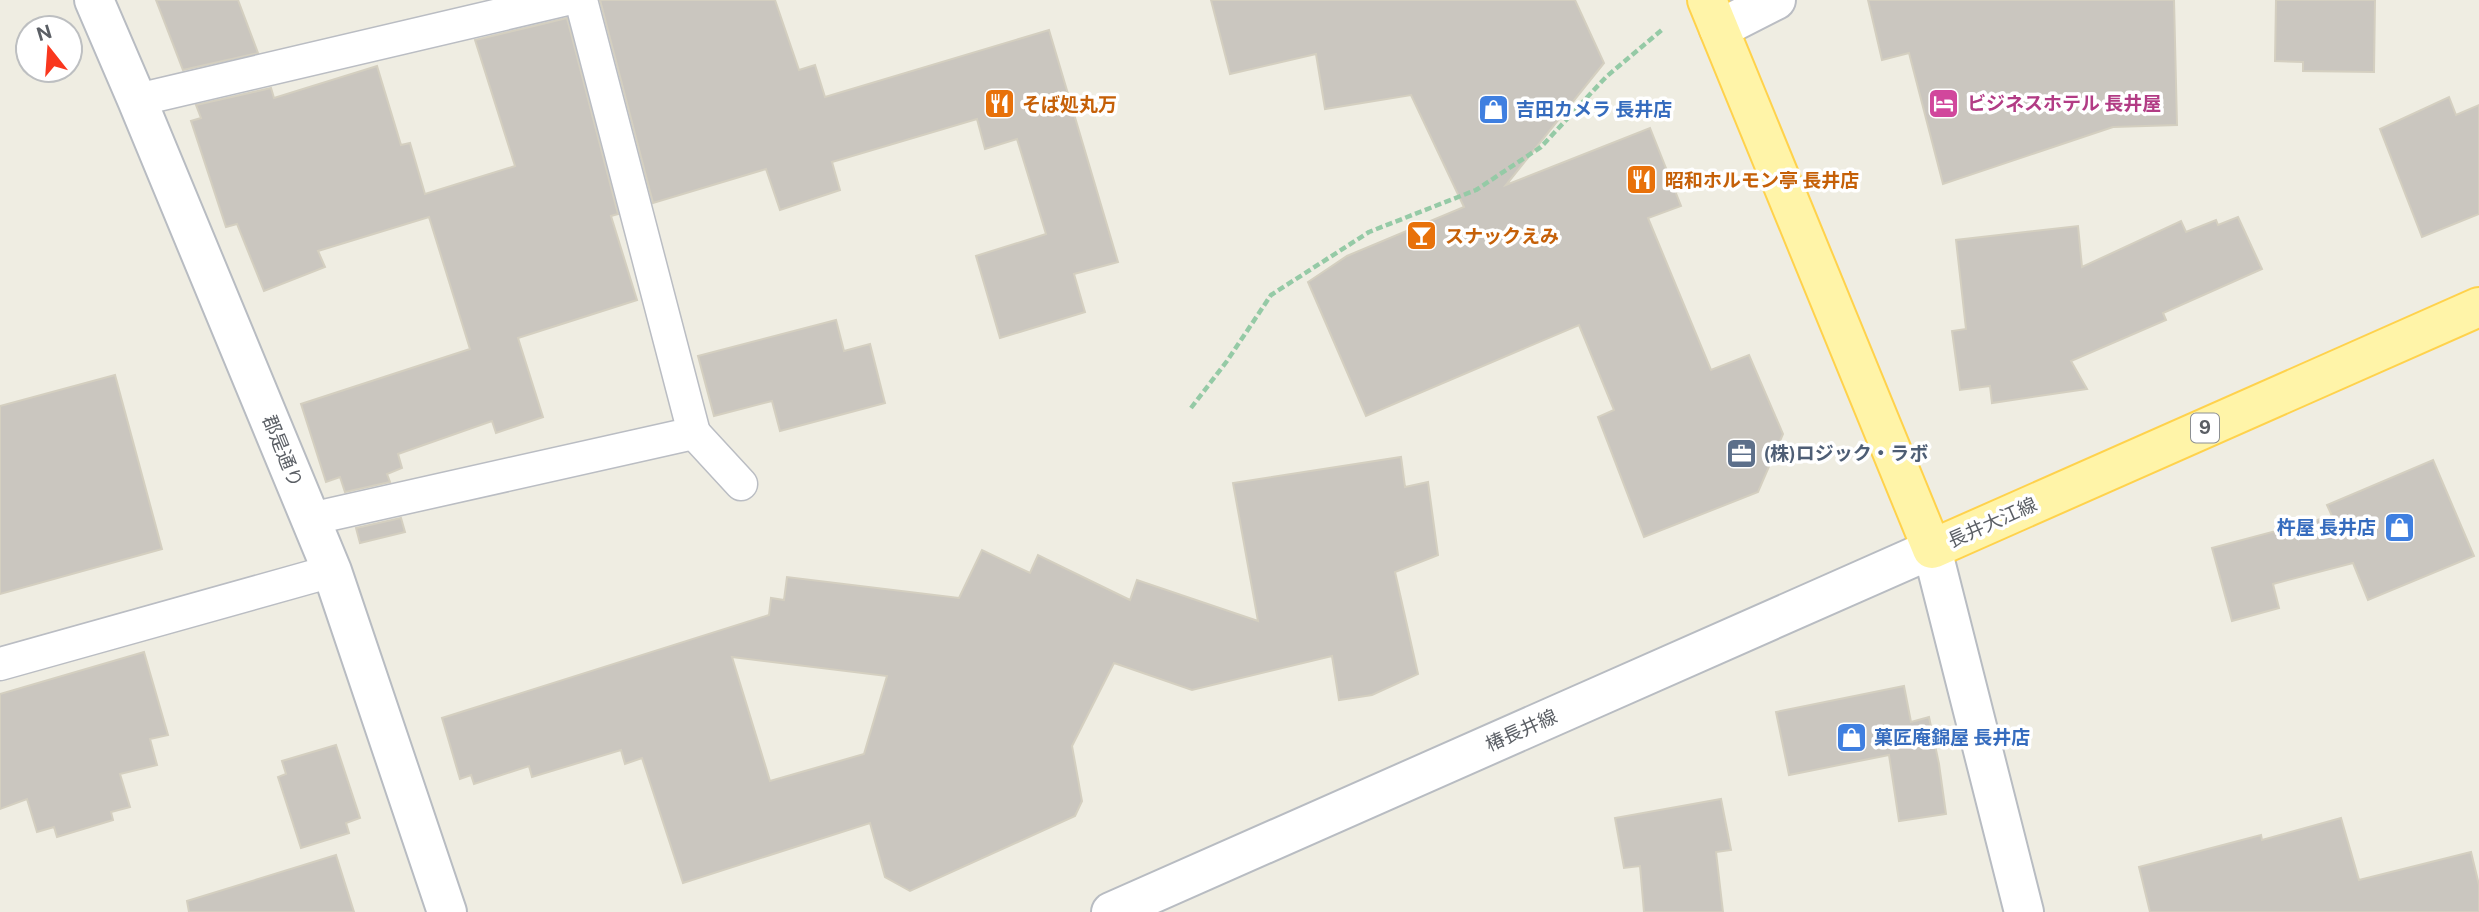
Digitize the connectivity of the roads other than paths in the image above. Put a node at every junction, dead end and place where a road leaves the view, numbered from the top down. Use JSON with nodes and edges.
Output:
{"nodes":[{"id":1,"x":94,"y":0,"type":"edge"},
{"id":2,"x":563,"y":0,"type":"edge"},
{"id":3,"x":581,"y":0,"type":"edge"},
{"id":4,"x":1776,"y":0,"type":"edge"},
{"id":5,"x":1713,"y":15,"type":"edge"},
{"id":6,"x":137,"y":100,"type":"junction"},
{"id":7,"x":2479,"y":307,"type":"edge"},
{"id":8,"x":694,"y":433,"type":"junction"},
{"id":9,"x":741,"y":484,"type":"dead end"},
{"id":10,"x":310,"y":519,"type":"junction"},
{"id":11,"x":1932,"y":549,"type":"junction"},
{"id":12,"x":332,"y":571,"type":"junction"},
{"id":13,"x":0,"y":664,"type":"edge"},
{"id":14,"x":447,"y":912,"type":"edge"},
{"id":15,"x":1111,"y":912,"type":"edge"},
{"id":16,"x":2024,"y":912,"type":"edge"}],
"edges":[{"from":1,"to":6,"type":"street","name":"郡是通り"},
{"from":2,"to":6,"type":"lane"},
{"from":3,"to":8,"type":"lane"},
{"from":4,"to":5,"type":"street"},
{"from":5,"to":11,"type":"main road","name":"長井大江線"},
{"from":6,"to":10,"type":"street","name":"郡是通り"},
{"from":7,"to":11,"type":"main road","name":"長井大江線","number":"9"},
{"from":8,"to":9,"type":"lane"},
{"from":8,"to":10,"type":"lane"},
{"from":10,"to":12,"type":"street","name":"郡是通り"},
{"from":11,"to":15,"type":"street","name":"椿長井線"},
{"from":11,"to":16,"type":"street"},
{"from":12,"to":13,"type":"lane"},
{"from":12,"to":14,"type":"street","name":"郡是通り"}]}
